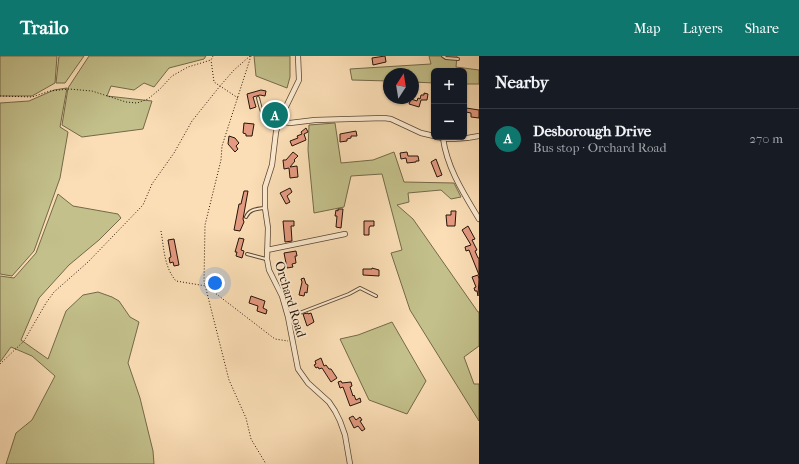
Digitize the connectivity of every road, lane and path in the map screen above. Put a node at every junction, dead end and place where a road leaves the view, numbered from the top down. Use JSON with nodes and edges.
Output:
{"nodes":[{"id":1,"x":214,"y":56,"type":"edge"},
{"id":2,"x":250,"y":56,"type":"edge"},
{"id":3,"x":298,"y":56,"type":"edge"},
{"id":4,"x":443,"y":56,"type":"edge"},
{"id":5,"x":458,"y":59,"type":"dead end"},
{"id":6,"x":211,"y":60,"type":"junction"},
{"id":7,"x":220,"y":86,"type":"junction"},
{"id":8,"x":0,"y":96,"type":"edge"},
{"id":9,"x":238,"y":98,"type":"junction"},
{"id":10,"x":258,"y":98,"type":"dead end"},
{"id":11,"x":278,"y":124,"type":"junction"},
{"id":12,"x":431,"y":135,"type":"edge"},
{"id":13,"x":479,"y":136,"type":"edge"},
{"id":14,"x":467,"y":138,"type":"edge"},
{"id":15,"x":443,"y":140,"type":"edge"},
{"id":16,"x":265,"y":208,"type":"junction"},
{"id":17,"x":246,"y":217,"type":"dead end"},
{"id":18,"x":479,"y":219,"type":"edge"},
{"id":19,"x":161,"y":231,"type":"dead end"},
{"id":20,"x":345,"y":234,"type":"dead end"},
{"id":21,"x":267,"y":250,"type":"junction"},
{"id":22,"x":247,"y":254,"type":"dead end"},
{"id":23,"x":267,"y":259,"type":"junction"},
{"id":24,"x":206,"y":286,"type":"junction"},
{"id":25,"x":376,"y":296,"type":"dead end"},
{"id":26,"x":288,"y":317,"type":"junction"},
{"id":27,"x":293,"y":341,"type":"junction"},
{"id":28,"x":0,"y":364,"type":"edge"},
{"id":29,"x":266,"y":464,"type":"edge"},
{"id":30,"x":350,"y":464,"type":"edge"}],
"edges":[{"from":1,"to":6,"type":"path"},
{"from":2,"to":7,"type":"path"},
{"from":2,"to":9,"type":"path"},
{"from":3,"to":11,"type":"street","name":"Orchard Road"},
{"from":4,"to":5,"type":"lane"},
{"from":6,"to":7,"type":"path"},
{"from":6,"to":8,"type":"path"},
{"from":7,"to":9,"type":"path"},
{"from":7,"to":28,"type":"path"},
{"from":9,"to":24,"type":"path"},
{"from":10,"to":11,"type":"lane"},
{"from":11,"to":12,"type":"street"},
{"from":11,"to":16,"type":"street","name":"Orchard Road"},
{"from":13,"to":14,"type":"street"},
{"from":15,"to":18,"type":"street"},
{"from":16,"to":17,"type":"lane"},
{"from":16,"to":21,"type":"street","name":"Orchard Road"},
{"from":19,"to":24,"type":"path"},
{"from":20,"to":21,"type":"street"},
{"from":21,"to":23,"type":"street","name":"Orchard Road"},
{"from":22,"to":23,"type":"lane"},
{"from":23,"to":26,"type":"street","name":"Orchard Road"},
{"from":24,"to":27,"type":"path"},
{"from":24,"to":29,"type":"path"},
{"from":25,"to":26,"type":"lane"},
{"from":26,"to":27,"type":"street","name":"Orchard Road"},
{"from":27,"to":30,"type":"street","name":"Orchard Road"}]}
